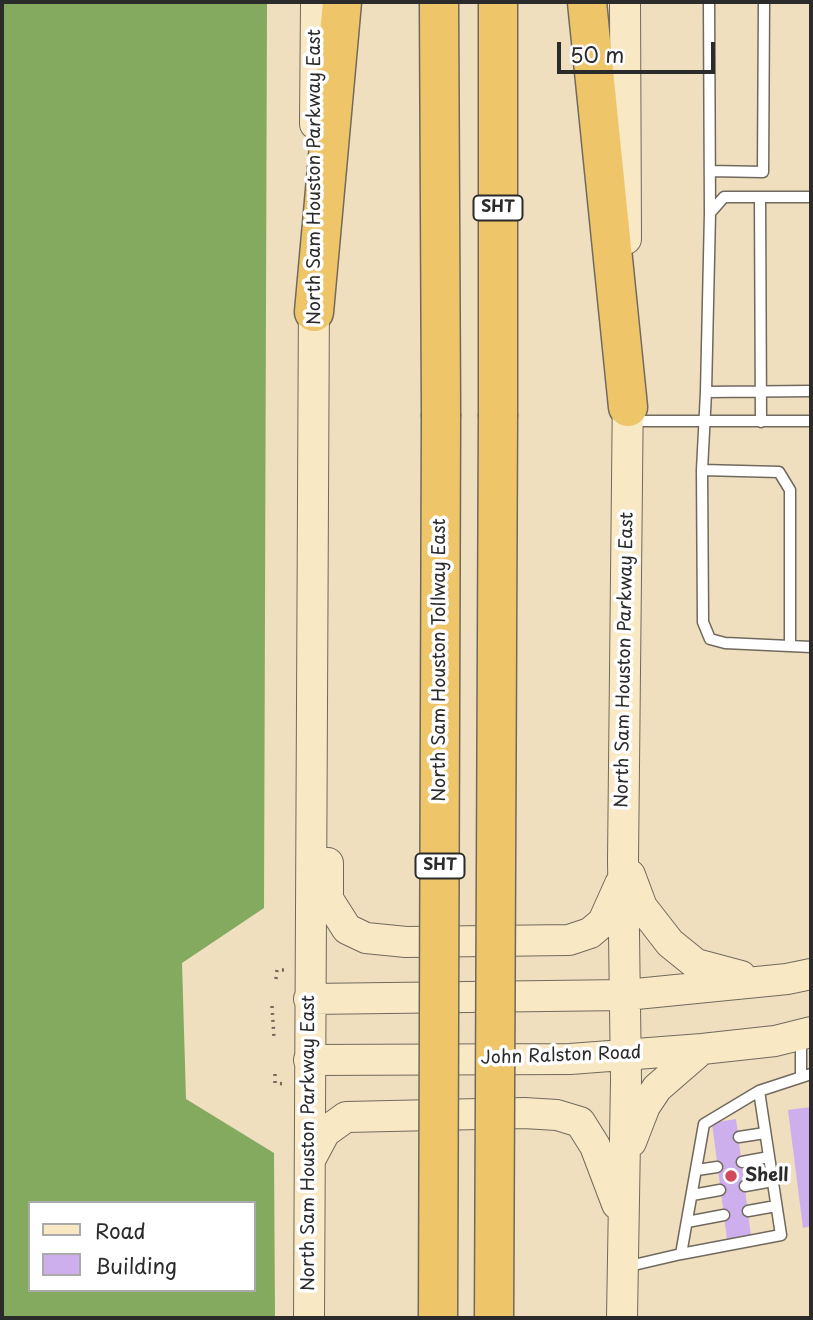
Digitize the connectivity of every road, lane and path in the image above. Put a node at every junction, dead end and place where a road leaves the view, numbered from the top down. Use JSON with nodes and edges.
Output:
{"nodes":[{"id":1,"x":316,"y":2,"type":"edge"},
{"id":2,"x":342,"y":2,"type":"edge"},
{"id":3,"x":439,"y":2,"type":"edge"},
{"id":4,"x":498,"y":2,"type":"edge"},
{"id":5,"x":587,"y":2,"type":"edge"},
{"id":6,"x":625,"y":2,"type":"edge"},
{"id":7,"x":709,"y":2,"type":"edge"},
{"id":8,"x":764,"y":2,"type":"edge"},
{"id":9,"x":710,"y":171,"type":"junction"},
{"id":10,"x":760,"y":197,"type":"junction"},
{"id":11,"x":811,"y":197,"type":"edge"},
{"id":12,"x":710,"y":213,"type":"junction"},
{"id":13,"x":314,"y":312,"type":"junction"},
{"id":14,"x":760,"y":391,"type":"junction"},
{"id":15,"x":811,"y":391,"type":"edge"},
{"id":16,"x":706,"y":393,"type":"junction"},
{"id":17,"x":628,"y":414,"type":"junction"},
{"id":18,"x":811,"y":421,"type":"edge"},
{"id":19,"x":707,"y":422,"type":"junction"},
{"id":20,"x":761,"y":422,"type":"junction"},
{"id":21,"x":702,"y":470,"type":"junction"},
{"id":22,"x":312,"y":514,"type":"junction"},
{"id":23,"x":790,"y":646,"type":"junction"},
{"id":24,"x":811,"y":646,"type":"edge"},
{"id":25,"x":623,"y":869,"type":"junction"},
{"id":26,"x":271,"y":967,"type":"dead end"},
{"id":27,"x":276,"y":970,"type":"junction"},
{"id":28,"x":285,"y":970,"type":"dead end"},
{"id":29,"x":799,"y":976,"type":"edge"},
{"id":30,"x":276,"y":979,"type":"dead end"},
{"id":31,"x":626,"y":995,"type":"junction"},
{"id":32,"x":309,"y":999,"type":"junction"},
{"id":33,"x":272,"y":1006,"type":"dead end"},
{"id":34,"x":806,"y":1033,"type":"edge"},
{"id":35,"x":274,"y":1038,"type":"dead end"},
{"id":36,"x":702,"y":1049,"type":"junction"},
{"id":37,"x":625,"y":1055,"type":"junction"},
{"id":38,"x":309,"y":1060,"type":"junction"},
{"id":39,"x":275,"y":1074,"type":"dead end"},
{"id":40,"x":806,"y":1075,"type":"edge"},
{"id":41,"x":284,"y":1084,"type":"dead end"},
{"id":42,"x":759,"y":1091,"type":"junction"},
{"id":43,"x":765,"y":1133,"type":"junction"},
{"id":44,"x":739,"y":1137,"type":"dead end"},
{"id":45,"x":714,"y":1141,"type":"dead end"},
{"id":46,"x":701,"y":1143,"type":"junction"},
{"id":47,"x":769,"y":1157,"type":"junction"},
{"id":48,"x":625,"y":1159,"type":"junction"},
{"id":49,"x":309,"y":1161,"type":"junction"},
{"id":50,"x":742,"y":1162,"type":"dead end"},
{"id":51,"x":717,"y":1167,"type":"dead end"},
{"id":52,"x":697,"y":1170,"type":"junction"},
{"id":53,"x":773,"y":1181,"type":"junction"},
{"id":54,"x":745,"y":1186,"type":"dead end"},
{"id":55,"x":720,"y":1190,"type":"dead end"},
{"id":56,"x":692,"y":1195,"type":"junction"},
{"id":57,"x":776,"y":1206,"type":"junction"},
{"id":58,"x":748,"y":1211,"type":"dead end"},
{"id":59,"x":724,"y":1215,"type":"dead end"},
{"id":60,"x":623,"y":1218,"type":"junction"},
{"id":61,"x":687,"y":1222,"type":"junction"},
{"id":62,"x":681,"y":1254,"type":"junction"},
{"id":63,"x":622,"y":1268,"type":"junction"},
{"id":64,"x":309,"y":1318,"type":"edge"},
{"id":65,"x":438,"y":1318,"type":"edge"},
{"id":66,"x":494,"y":1318,"type":"edge"},
{"id":67,"x":622,"y":1318,"type":"edge"}],
"edges":[{"from":1,"to":13,"type":"main road","name":"North Sam Houston Parkway East"},
{"from":2,"to":13,"type":"highway"},
{"from":3,"to":65,"type":"highway","name":"North Sam Houston Tollway East","number":"SHT","bridge":true},
{"from":4,"to":66,"type":"highway","number":"SHT","bridge":true},
{"from":5,"to":17,"type":"highway"},
{"from":6,"to":17,"type":"main road","name":"North Sam Houston Parkway East"},
{"from":7,"to":9,"type":"lane"},
{"from":8,"to":9,"type":"lane"},
{"from":9,"to":12,"type":"lane"},
{"from":10,"to":11,"type":"lane"},
{"from":10,"to":12,"type":"lane"},
{"from":10,"to":14,"type":"lane"},
{"from":12,"to":16,"type":"lane"},
{"from":13,"to":22,"type":"main road","name":"North Sam Houston Parkway East"},
{"from":14,"to":15,"type":"lane"},
{"from":14,"to":16,"type":"lane"},
{"from":14,"to":20,"type":"lane"},
{"from":16,"to":19,"type":"lane"},
{"from":17,"to":19,"type":"lane"},
{"from":17,"to":25,"type":"main road","name":"North Sam Houston Parkway East"},
{"from":18,"to":20,"type":"lane"},
{"from":19,"to":20,"type":"lane"},
{"from":19,"to":21,"type":"lane"},
{"from":21,"to":23,"type":"lane"},
{"from":21,"to":23,"type":"lane"},
{"from":22,"to":25,"type":"main road"},
{"from":22,"to":32,"type":"main road","name":"North Sam Houston Parkway East"},
{"from":23,"to":24,"type":"lane"},
{"from":25,"to":29,"type":"main road"},
{"from":25,"to":31,"type":"main road","name":"North Sam Houston Parkway East"},
{"from":26,"to":27,"type":"path"},
{"from":27,"to":28,"type":"path"},
{"from":27,"to":30,"type":"path"},
{"from":29,"to":31,"type":"main road"},
{"from":31,"to":32,"type":"main road"},
{"from":31,"to":37,"type":"main road","name":"North Sam Houston Parkway East"},
{"from":32,"to":38,"type":"main road","name":"North Sam Houston Parkway East"},
{"from":33,"to":35,"type":"path"},
{"from":34,"to":36,"type":"main road","name":"John Ralston Road"},
{"from":34,"to":40,"type":"lane"},
{"from":36,"to":37,"type":"main road","name":"John Ralston Road"},
{"from":36,"to":48,"type":"main road"},
{"from":37,"to":38,"type":"main road","name":"John Ralston Road"},
{"from":37,"to":48,"type":"main road","name":"North Sam Houston Parkway East"},
{"from":38,"to":49,"type":"main road","name":"North Sam Houston Parkway East"},
{"from":39,"to":41,"type":"path"},
{"from":40,"to":42,"type":"lane"},
{"from":42,"to":43,"type":"lane"},
{"from":42,"to":46,"type":"lane"},
{"from":43,"to":44,"type":"lane"},
{"from":43,"to":47,"type":"lane"},
{"from":45,"to":46,"type":"lane"},
{"from":46,"to":52,"type":"lane"},
{"from":47,"to":50,"type":"lane"},
{"from":47,"to":53,"type":"lane"},
{"from":48,"to":60,"type":"main road","name":"North Sam Houston Parkway East"},
{"from":49,"to":60,"type":"main road"},
{"from":49,"to":64,"type":"main road","name":"North Sam Houston Parkway East"},
{"from":51,"to":52,"type":"lane"},
{"from":52,"to":56,"type":"lane"},
{"from":53,"to":54,"type":"lane"},
{"from":53,"to":57,"type":"lane"},
{"from":55,"to":56,"type":"lane"},
{"from":56,"to":61,"type":"lane"},
{"from":57,"to":58,"type":"lane"},
{"from":57,"to":62,"type":"lane"},
{"from":59,"to":61,"type":"lane"},
{"from":60,"to":63,"type":"main road","name":"North Sam Houston Parkway East"},
{"from":61,"to":62,"type":"lane"},
{"from":62,"to":63,"type":"lane"},
{"from":63,"to":67,"type":"main road","name":"North Sam Houston Parkway East"}]}
